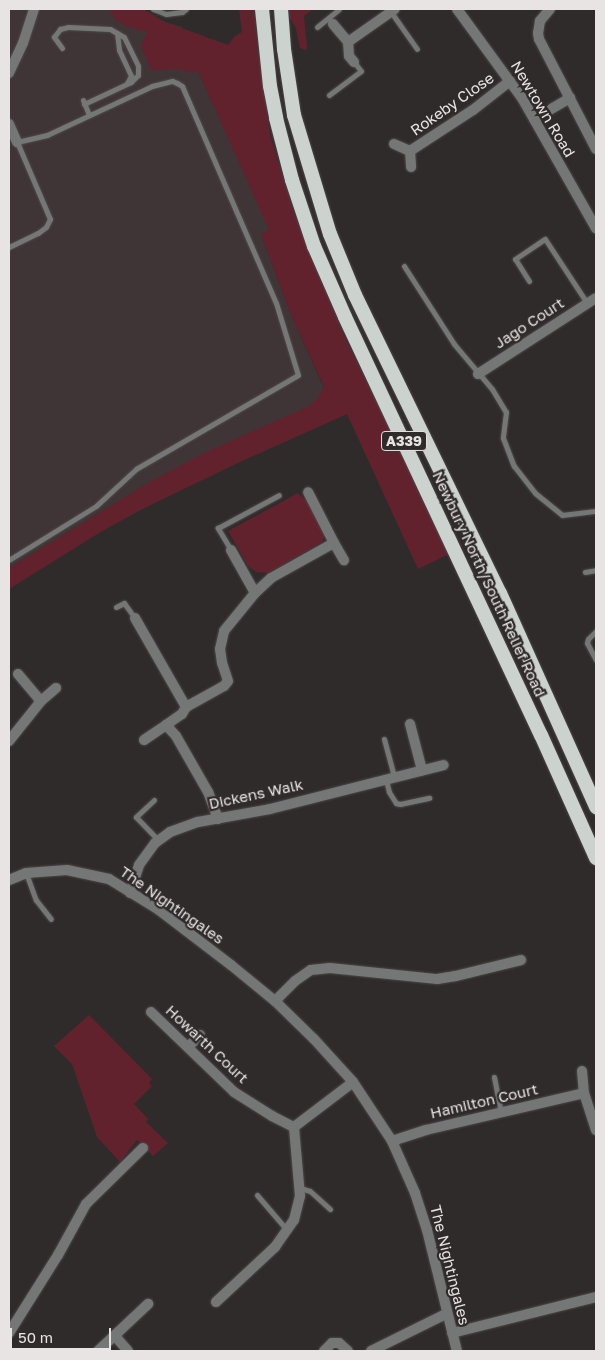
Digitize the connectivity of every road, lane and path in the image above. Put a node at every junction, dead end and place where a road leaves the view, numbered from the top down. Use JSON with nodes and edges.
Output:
{"nodes":[{"id":1,"x":153,"y":9,"type":"edge"},
{"id":2,"x":186,"y":9,"type":"edge"},
{"id":3,"x":262,"y":9,"type":"edge"},
{"id":4,"x":281,"y":9,"type":"edge"},
{"id":5,"x":339,"y":9,"type":"edge"},
{"id":6,"x":457,"y":9,"type":"edge"},
{"id":7,"x":550,"y":9,"type":"edge"},
{"id":8,"x":30,"y":11,"type":"edge"},
{"id":9,"x":389,"y":11,"type":"edge"},
{"id":10,"x":330,"y":21,"type":"junction"},
{"id":11,"x":317,"y":27,"type":"dead end"},
{"id":12,"x":116,"y":31,"type":"junction"},
{"id":13,"x":348,"y":42,"type":"junction"},
{"id":14,"x":62,"y":48,"type":"dead end"},
{"id":15,"x":417,"y":49,"type":"dead end"},
{"id":16,"x":354,"y":62,"type":"joint"},
{"id":17,"x":9,"y":73,"type":"edge"},
{"id":18,"x":510,"y":81,"type":"junction"},
{"id":19,"x":127,"y":83,"type":"junction"},
{"id":20,"x":329,"y":95,"type":"dead end"},
{"id":21,"x":570,"y":98,"type":"junction"},
{"id":22,"x":89,"y":115,"type":"junction"},
{"id":23,"x":534,"y":119,"type":"junction"},
{"id":24,"x":9,"y":124,"type":"edge"},
{"id":25,"x":17,"y":142,"type":"junction"},
{"id":26,"x":394,"y":144,"type":"dead end"},
{"id":27,"x":596,"y":150,"type":"edge"},
{"id":28,"x":410,"y":151,"type":"junction"},
{"id":29,"x":411,"y":167,"type":"dead end"},
{"id":30,"x":596,"y":228,"type":"edge"},
{"id":31,"x":9,"y":247,"type":"edge"},
{"id":32,"x":404,"y":266,"type":"dead end"},
{"id":33,"x":529,"y":281,"type":"dead end"},
{"id":34,"x":592,"y":301,"type":"edge"},
{"id":35,"x":478,"y":374,"type":"junction"},
{"id":36,"x":308,"y":492,"type":"dead end"},
{"id":37,"x":279,"y":495,"type":"dead end"},
{"id":38,"x":596,"y":510,"type":"edge"},
{"id":39,"x":334,"y":543,"type":"junction"},
{"id":40,"x":231,"y":550,"type":"joint"},
{"id":41,"x":9,"y":560,"type":"edge"},
{"id":42,"x":344,"y":560,"type":"dead end"},
{"id":43,"x":596,"y":570,"type":"edge"},
{"id":44,"x":585,"y":572,"type":"dead end"},
{"id":45,"x":256,"y":593,"type":"junction"},
{"id":46,"x":116,"y":607,"type":"dead end"},
{"id":47,"x":135,"y":618,"type":"joint"},
{"id":48,"x":596,"y":631,"type":"edge"},
{"id":49,"x":596,"y":660,"type":"edge"},
{"id":50,"x":18,"y":674,"type":"dead end"},
{"id":51,"x":56,"y":688,"type":"dead end"},
{"id":52,"x":42,"y":701,"type":"junction"},
{"id":53,"x":186,"y":707,"type":"junction"},
{"id":54,"x":410,"y":724,"type":"dead end"},
{"id":55,"x":166,"y":726,"type":"junction"},
{"id":56,"x":384,"y":739,"type":"dead end"},
{"id":57,"x":144,"y":740,"type":"dead end"},
{"id":58,"x":9,"y":741,"type":"edge"},
{"id":59,"x":444,"y":765,"type":"dead end"},
{"id":60,"x":422,"y":770,"type":"junction"},
{"id":61,"x":390,"y":779,"type":"junction"},
{"id":62,"x":429,"y":798,"type":"dead end"},
{"id":63,"x":154,"y":800,"type":"dead end"},
{"id":64,"x":596,"y":808,"type":"edge"},
{"id":65,"x":218,"y":819,"type":"junction"},
{"id":66,"x":159,"y":841,"type":"junction"},
{"id":67,"x":596,"y":858,"type":"edge"},
{"id":68,"x":26,"y":873,"type":"junction"},
{"id":69,"x":9,"y":880,"type":"edge"},
{"id":70,"x":130,"y":893,"type":"junction"},
{"id":71,"x":51,"y":919,"type":"dead end"},
{"id":72,"x":521,"y":960,"type":"dead end"},
{"id":73,"x":275,"y":1001,"type":"junction"},
{"id":74,"x":151,"y":1012,"type":"dead end"},
{"id":75,"x":200,"y":1036,"type":"dead end"},
{"id":76,"x":188,"y":1048,"type":"junction"},
{"id":77,"x":582,"y":1071,"type":"dead end"},
{"id":78,"x":494,"y":1077,"type":"dead end"},
{"id":79,"x":353,"y":1082,"type":"junction"},
{"id":80,"x":584,"y":1093,"type":"junction"},
{"id":81,"x":502,"y":1112,"type":"junction"},
{"id":82,"x":294,"y":1127,"type":"junction"},
{"id":83,"x":596,"y":1130,"type":"edge"},
{"id":84,"x":392,"y":1140,"type":"junction"},
{"id":85,"x":143,"y":1148,"type":"dead end"},
{"id":86,"x":299,"y":1188,"type":"junction"},
{"id":87,"x":257,"y":1195,"type":"dead end"},
{"id":88,"x":330,"y":1209,"type":"dead end"},
{"id":89,"x":287,"y":1230,"type":"junction"},
{"id":90,"x":596,"y":1297,"type":"edge"},
{"id":91,"x":216,"y":1302,"type":"dead end"},
{"id":92,"x":148,"y":1304,"type":"dead end"},
{"id":93,"x":446,"y":1314,"type":"junction"},
{"id":94,"x":9,"y":1333,"type":"edge"},
{"id":95,"x":452,"y":1333,"type":"junction"},
{"id":96,"x":115,"y":1336,"type":"junction"},
{"id":97,"x":98,"y":1351,"type":"edge"},
{"id":98,"x":128,"y":1351,"type":"edge"},
{"id":99,"x":324,"y":1351,"type":"edge"},
{"id":100,"x":348,"y":1351,"type":"edge"},
{"id":101,"x":372,"y":1351,"type":"edge"},
{"id":102,"x":457,"y":1351,"type":"edge"}],
"edges":[{"from":1,"to":2,"type":"lane"},
{"from":3,"to":67,"type":"highway","name":"Newbury North/South Relief Road","number":"A339"},
{"from":4,"to":64,"type":"highway","name":"Newbury North/South Relief Road","number":"A339"},
{"from":5,"to":10,"type":"lane"},
{"from":6,"to":18,"type":"street","name":"Newtown Road"},
{"from":7,"to":21,"type":"street"},
{"from":8,"to":17,"type":"street"},
{"from":9,"to":13,"type":"street"},
{"from":9,"to":15,"type":"lane"},
{"from":10,"to":11,"type":"lane"},
{"from":10,"to":13,"type":"street"},
{"from":12,"to":14,"type":"lane"},
{"from":12,"to":19,"type":"lane"},
{"from":12,"to":19,"type":"lane"},
{"from":13,"to":16,"type":"street"},
{"from":16,"to":20,"type":"lane"},
{"from":18,"to":23,"type":"street","name":"Newtown Road"},
{"from":18,"to":28,"type":"street","name":"Rokeby Close"},
{"from":19,"to":22,"type":"lane"},
{"from":21,"to":23,"type":"street"},
{"from":21,"to":27,"type":"street"},
{"from":22,"to":25,"type":"lane"},
{"from":22,"to":41,"type":"lane"},
{"from":23,"to":30,"type":"street","name":"Newtown Road"},
{"from":24,"to":25,"type":"street"},
{"from":25,"to":31,"type":"lane"},
{"from":26,"to":28,"type":"street"},
{"from":28,"to":29,"type":"street"},
{"from":32,"to":35,"type":"lane"},
{"from":33,"to":34,"type":"lane"},
{"from":34,"to":35,"type":"street","name":"Jago Court"},
{"from":35,"to":38,"type":"lane"},
{"from":36,"to":39,"type":"street"},
{"from":37,"to":40,"type":"lane"},
{"from":39,"to":42,"type":"street"},
{"from":39,"to":45,"type":"street"},
{"from":40,"to":45,"type":"street"},
{"from":43,"to":44,"type":"lane"},
{"from":45,"to":53,"type":"street"},
{"from":46,"to":47,"type":"lane"},
{"from":47,"to":53,"type":"street"},
{"from":48,"to":49,"type":"lane"},
{"from":50,"to":52,"type":"street"},
{"from":51,"to":52,"type":"street"},
{"from":52,"to":58,"type":"street"},
{"from":53,"to":55,"type":"street"},
{"from":54,"to":60,"type":"street"},
{"from":55,"to":57,"type":"street"},
{"from":55,"to":65,"type":"street"},
{"from":56,"to":61,"type":"lane"},
{"from":59,"to":60,"type":"street","name":"Dickens Walk"},
{"from":60,"to":61,"type":"street","name":"Dickens Walk"},
{"from":61,"to":62,"type":"lane"},
{"from":61,"to":65,"type":"street","name":"Dickens Walk"},
{"from":63,"to":66,"type":"lane"},
{"from":65,"to":66,"type":"street","name":"Dickens Walk"},
{"from":66,"to":70,"type":"street","name":"Dickens Walk"},
{"from":68,"to":69,"type":"street","name":"The Nightingales"},
{"from":68,"to":70,"type":"street","name":"The Nightingales"},
{"from":68,"to":71,"type":"lane"},
{"from":70,"to":73,"type":"street","name":"The Nightingales"},
{"from":72,"to":73,"type":"street"},
{"from":73,"to":79,"type":"street","name":"The Nightingales"},
{"from":74,"to":76,"type":"street","name":"Howarth Court"},
{"from":75,"to":76,"type":"street"},
{"from":76,"to":82,"type":"street","name":"Howarth Court"},
{"from":77,"to":80,"type":"street"},
{"from":78,"to":81,"type":"lane"},
{"from":79,"to":82,"type":"street"},
{"from":79,"to":84,"type":"street","name":"The Nightingales"},
{"from":80,"to":81,"type":"street","name":"Hamilton Court"},
{"from":80,"to":83,"type":"street"},
{"from":81,"to":84,"type":"street","name":"Hamilton Court"},
{"from":82,"to":86,"type":"street"},
{"from":84,"to":93,"type":"street","name":"The Nightingales"},
{"from":85,"to":94,"type":"street"},
{"from":86,"to":88,"type":"lane"},
{"from":86,"to":89,"type":"street"},
{"from":87,"to":89,"type":"lane"},
{"from":89,"to":91,"type":"street"},
{"from":90,"to":95,"type":"street"},
{"from":92,"to":96,"type":"street"},
{"from":93,"to":95,"type":"street","name":"The Nightingales"},
{"from":93,"to":101,"type":"street"},
{"from":95,"to":102,"type":"street","name":"The Nightingales"},
{"from":96,"to":97,"type":"street"},
{"from":96,"to":98,"type":"street"},
{"from":99,"to":100,"type":"street"}]}
